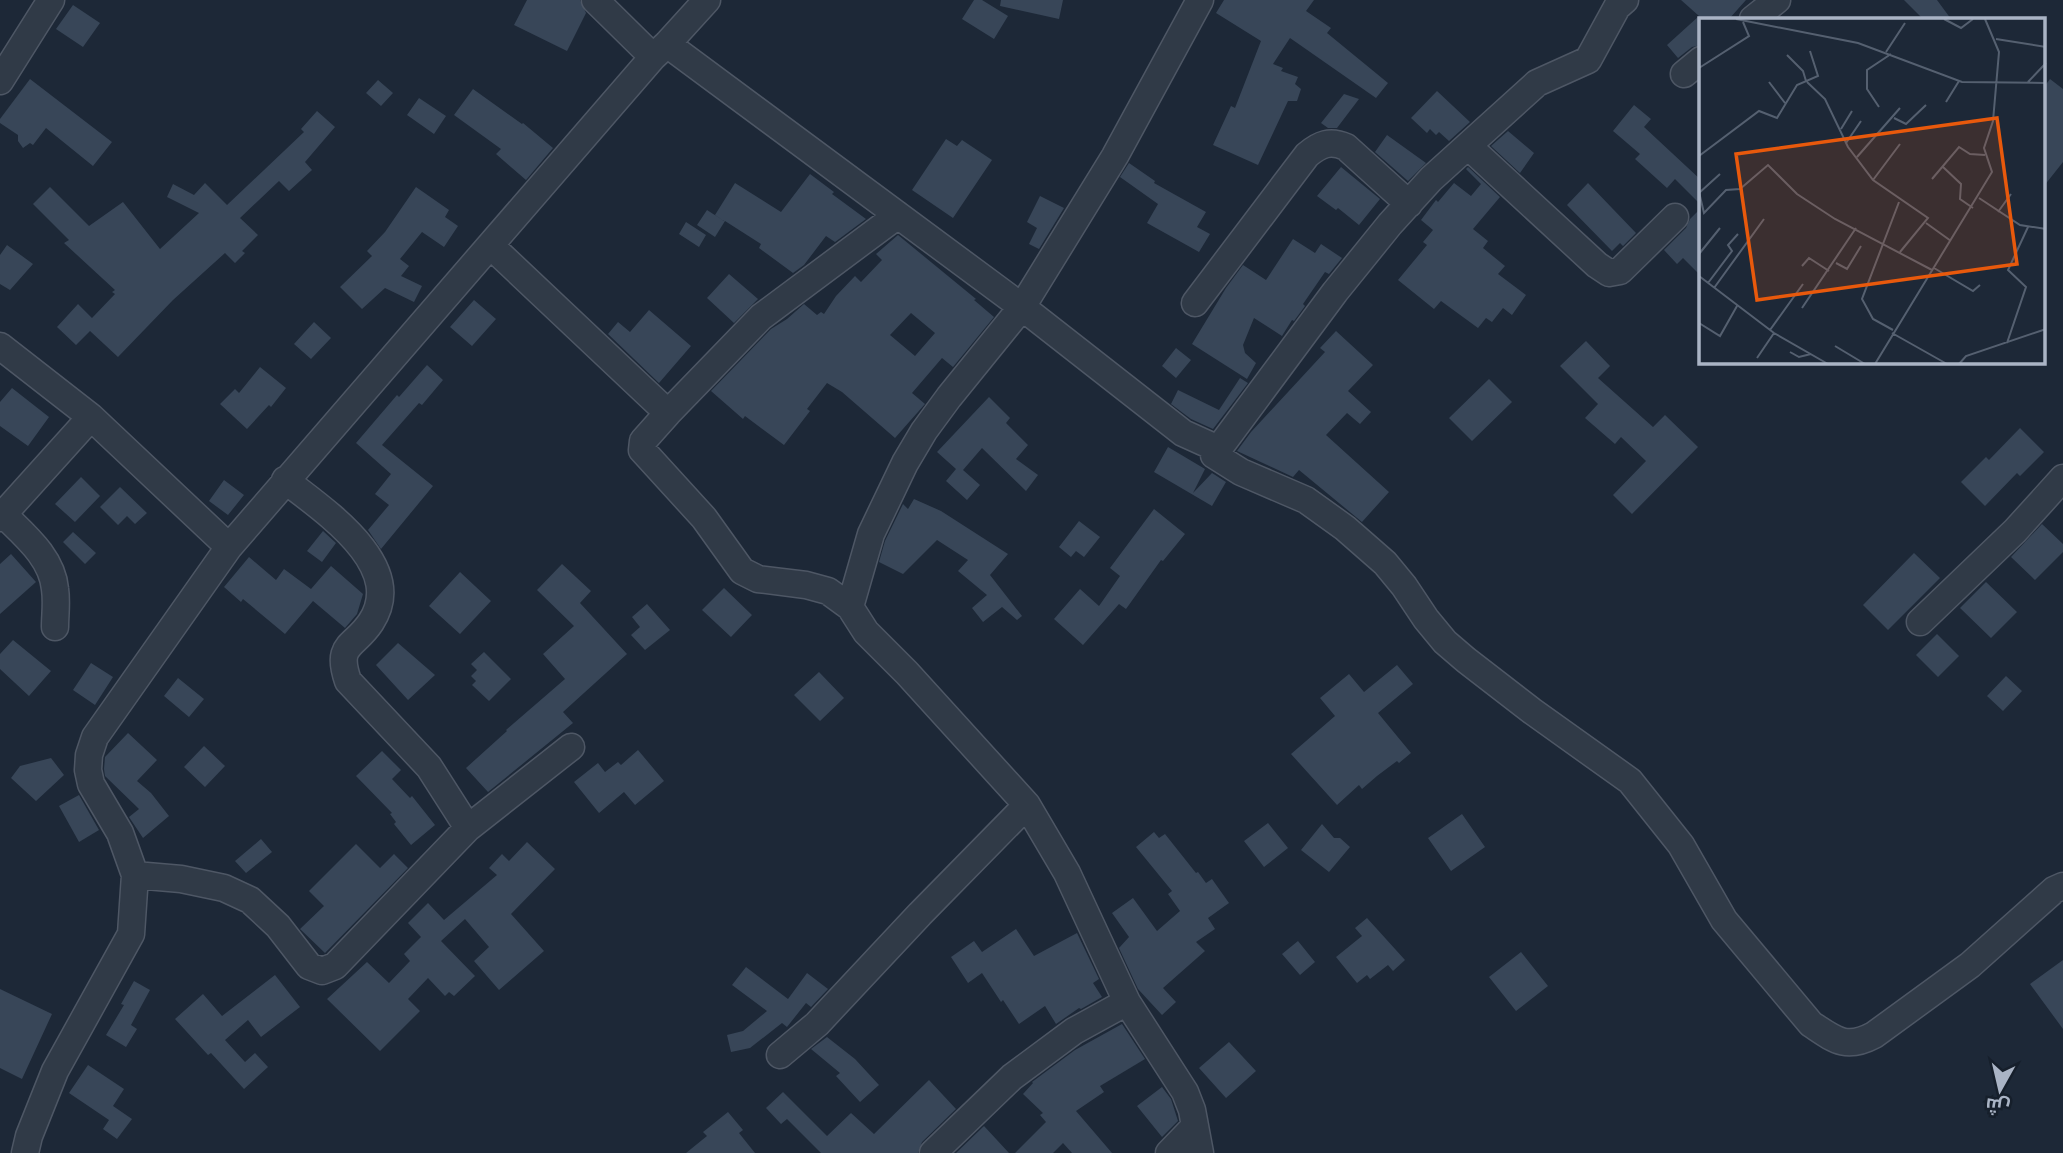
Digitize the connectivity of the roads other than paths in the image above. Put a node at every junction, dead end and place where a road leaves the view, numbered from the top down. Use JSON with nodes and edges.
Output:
{"nodes":[{"id":1,"x":51,"y":0,"type":"edge"},
{"id":2,"x":596,"y":0,"type":"edge"},
{"id":3,"x":706,"y":0,"type":"edge"},
{"id":4,"x":1200,"y":0,"type":"edge"},
{"id":5,"x":1625,"y":0,"type":"edge"},
{"id":6,"x":1777,"y":0,"type":"edge"},
{"id":7,"x":1754,"y":18,"type":"edge"},
{"id":8,"x":660,"y":50,"type":"junction"},
{"id":9,"x":0,"y":81,"type":"edge"},
{"id":10,"x":1468,"y":146,"type":"junction"},
{"id":11,"x":1409,"y":204,"type":"junction"},
{"id":12,"x":898,"y":215,"type":"junction"},
{"id":13,"x":1675,"y":217,"type":"dead end"},
{"id":14,"x":491,"y":246,"type":"junction"},
{"id":15,"x":1195,"y":303,"type":"dead end"},
{"id":16,"x":1022,"y":307,"type":"junction"},
{"id":17,"x":0,"y":346,"type":"edge"},
{"id":18,"x":668,"y":413,"type":"junction"},
{"id":19,"x":91,"y":417,"type":"junction"},
{"id":20,"x":1214,"y":455,"type":"junction"},
{"id":21,"x":2063,"y":478,"type":"edge"},
{"id":22,"x":285,"y":480,"type":"junction"},
{"id":23,"x":2,"y":516,"type":"edge"},
{"id":24,"x":229,"y":547,"type":"junction"},
{"id":25,"x":850,"y":607,"type":"junction"},
{"id":26,"x":1920,"y":622,"type":"dead end"},
{"id":27,"x":55,"y":627,"type":"dead end"},
{"id":28,"x":571,"y":747,"type":"dead end"},
{"id":29,"x":1027,"y":805,"type":"junction"},
{"id":30,"x":468,"y":828,"type":"junction"},
{"id":31,"x":135,"y":875,"type":"junction"},
{"id":32,"x":2063,"y":886,"type":"edge"},
{"id":33,"x":1127,"y":1002,"type":"junction"},
{"id":34,"x":780,"y":1055,"type":"dead end"},
{"id":35,"x":1195,"y":1126,"type":"junction"},
{"id":36,"x":25,"y":1153,"type":"edge"},
{"id":37,"x":933,"y":1153,"type":"edge"},
{"id":38,"x":1169,"y":1153,"type":"edge"},
{"id":39,"x":1200,"y":1153,"type":"edge"}],
"edges":[{"from":1,"to":9,"type":"street"},
{"from":2,"to":8,"type":"street"},
{"from":3,"to":8,"type":"street"},
{"from":4,"to":16,"type":"street"},
{"from":5,"to":10,"type":"street"},
{"from":6,"to":7,"type":"street"},
{"from":8,"to":12,"type":"street"},
{"from":8,"to":14,"type":"street"},
{"from":10,"to":11,"type":"street"},
{"from":10,"to":13,"type":"street"},
{"from":11,"to":15,"type":"street"},
{"from":11,"to":20,"type":"street"},
{"from":12,"to":16,"type":"street"},
{"from":12,"to":18,"type":"street"},
{"from":14,"to":18,"type":"street"},
{"from":14,"to":22,"type":"street"},
{"from":16,"to":20,"type":"street"},
{"from":16,"to":25,"type":"street"},
{"from":17,"to":19,"type":"street"},
{"from":18,"to":25,"type":"street"},
{"from":19,"to":23,"type":"street"},
{"from":19,"to":24,"type":"street"},
{"from":20,"to":32,"type":"street"},
{"from":21,"to":26,"type":"street"},
{"from":22,"to":24,"type":"street"},
{"from":22,"to":30,"type":"street"},
{"from":23,"to":27,"type":"street"},
{"from":24,"to":31,"type":"street"},
{"from":25,"to":29,"type":"street"},
{"from":28,"to":30,"type":"street"},
{"from":29,"to":33,"type":"street"},
{"from":29,"to":34,"type":"street"},
{"from":30,"to":31,"type":"street"},
{"from":31,"to":36,"type":"street"},
{"from":33,"to":35,"type":"street"},
{"from":33,"to":37,"type":"street"},
{"from":35,"to":38,"type":"street"},
{"from":35,"to":39,"type":"street"}]}
